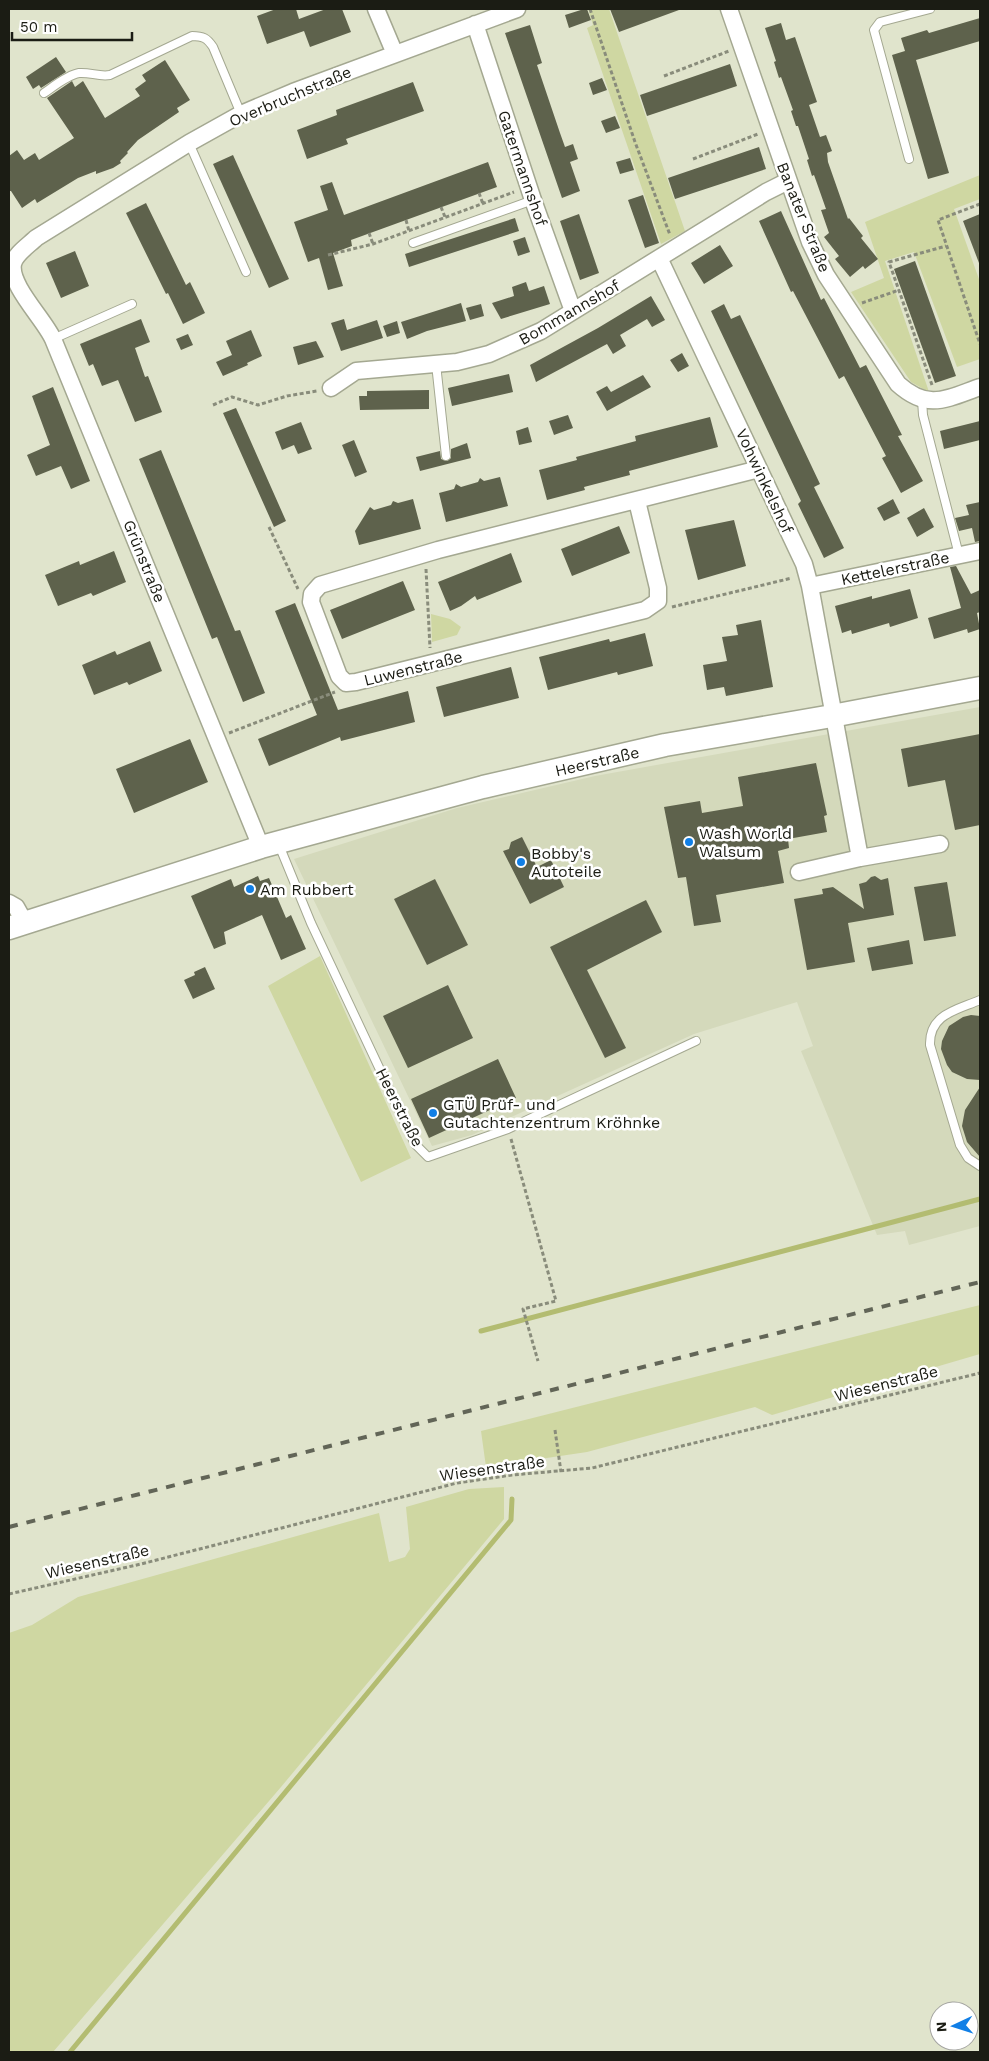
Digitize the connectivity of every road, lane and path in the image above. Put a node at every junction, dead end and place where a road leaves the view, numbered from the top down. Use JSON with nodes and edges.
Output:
{"nodes":[{"id":1,"x":376,"y":9,"type":"edge"},
{"id":2,"x":517,"y":9,"type":"edge"},
{"id":3,"x":590,"y":9,"type":"edge"},
{"id":4,"x":729,"y":9,"type":"edge"},
{"id":5,"x":930,"y":9,"type":"edge"},
{"id":6,"x":475,"y":24,"type":"junction"},
{"id":7,"x":741,"y":46,"type":"junction"},
{"id":8,"x":395,"y":54,"type":"junction"},
{"id":9,"x":664,"y":76,"type":"dead end"},
{"id":10,"x":44,"y":94,"type":"dead end"},
{"id":11,"x":241,"y":114,"type":"junction"},
{"id":12,"x":770,"y":130,"type":"junction"},
{"id":13,"x":189,"y":144,"type":"junction"},
{"id":14,"x":693,"y":159,"type":"dead end"},
{"id":15,"x":909,"y":159,"type":"dead end"},
{"id":16,"x":788,"y":181,"type":"junction"},
{"id":17,"x":530,"y":193,"type":"junction"},
{"id":18,"x":980,"y":204,"type":"edge"},
{"id":19,"x":369,"y":234,"type":"dead end"},
{"id":20,"x":412,"y":243,"type":"dead end"},
{"id":21,"x":373,"y":244,"type":"junction"},
{"id":22,"x":946,"y":246,"type":"junction"},
{"id":23,"x":676,"y":248,"type":"junction"},
{"id":24,"x":328,"y":255,"type":"dead end"},
{"id":25,"x":659,"y":258,"type":"junction"},
{"id":26,"x":246,"y":272,"type":"dead end"},
{"id":27,"x":13,"y":276,"type":"edge"},
{"id":28,"x":899,"y":290,"type":"junction"},
{"id":29,"x":132,"y":304,"type":"dead end"},
{"id":30,"x":848,"y":308,"type":"junction"},
{"id":31,"x":574,"y":311,"type":"junction"},
{"id":32,"x":53,"y":339,"type":"junction"},
{"id":33,"x":980,"y":344,"type":"edge"},
{"id":34,"x":436,"y":364,"type":"junction"},
{"id":35,"x":980,"y":387,"type":"edge"},
{"id":36,"x":331,"y":388,"type":"joint"},
{"id":37,"x":930,"y":400,"type":"junction"},
{"id":38,"x":213,"y":406,"type":"dead end"},
{"id":39,"x":446,"y":456,"type":"dead end"},
{"id":40,"x":759,"y":469,"type":"junction"},
{"id":41,"x":637,"y":501,"type":"junction"},
{"id":42,"x":269,"y":527,"type":"dead end"},
{"id":43,"x":980,"y":551,"type":"edge"},
{"id":44,"x":424,"y":554,"type":"junction"},
{"id":45,"x":959,"y":555,"type":"junction"},
{"id":46,"x":808,"y":580,"type":"junction"},
{"id":47,"x":658,"y":601,"type":"junction"},
{"id":48,"x":311,"y":602,"type":"junction"},
{"id":49,"x":432,"y":664,"type":"junction"},
{"id":50,"x":346,"y":683,"type":"junction"},
{"id":51,"x":980,"y":688,"type":"edge"},
{"id":52,"x":832,"y":716,"type":"junction"},
{"id":53,"x":217,"y":738,"type":"junction"},
{"id":54,"x":940,"y":844,"type":"dead end"},
{"id":55,"x":270,"y":845,"type":"junction"},
{"id":56,"x":860,"y":858,"type":"junction"},
{"id":57,"x":799,"y":872,"type":"dead end"},
{"id":58,"x":9,"y":903,"type":"edge"},
{"id":59,"x":17,"y":926,"type":"edge"},
{"id":60,"x":980,"y":1000,"type":"edge"},
{"id":61,"x":696,"y":1041,"type":"dead end"},
{"id":62,"x":508,"y":1129,"type":"junction"},
{"id":63,"x":980,"y":1166,"type":"edge"},
{"id":64,"x":538,"y":1361,"type":"dead end"},
{"id":65,"x":980,"y":1372,"type":"edge"},
{"id":66,"x":555,"y":1430,"type":"dead end"},
{"id":67,"x":561,"y":1472,"type":"junction"},
{"id":68,"x":9,"y":1594,"type":"edge"}],
"edges":[{"from":1,"to":8,"type":"street"},
{"from":2,"to":6,"type":"street","name":"Overbruchstraße"},
{"from":3,"to":23,"type":"path"},
{"from":4,"to":7,"type":"street","name":"Banater Straße"},
{"from":5,"to":15,"type":"lane"},
{"from":6,"to":8,"type":"street","name":"Overbruchstraße"},
{"from":6,"to":17,"type":"street","name":"Gatermannshof"},
{"from":7,"to":9,"type":"path"},
{"from":7,"to":12,"type":"street","name":"Banater Straße"},
{"from":8,"to":11,"type":"street","name":"Overbruchstraße"},
{"from":10,"to":11,"type":"lane"},
{"from":11,"to":13,"type":"street","name":"Overbruchstraße"},
{"from":12,"to":14,"type":"path"},
{"from":12,"to":16,"type":"street","name":"Banater Straße"},
{"from":13,"to":26,"type":"lane"},
{"from":13,"to":27,"type":"street","name":"Overbruchstraße"},
{"from":16,"to":23,"type":"street","name":"Bommannshof"},
{"from":16,"to":30,"type":"street","name":"Banater Straße"},
{"from":17,"to":20,"type":"lane"},
{"from":17,"to":21,"type":"path"},
{"from":17,"to":31,"type":"street","name":"Gatermannshof"},
{"from":18,"to":22,"type":"path"},
{"from":19,"to":21,"type":"path"},
{"from":21,"to":24,"type":"path"},
{"from":22,"to":28,"type":"path"},
{"from":22,"to":33,"type":"path"},
{"from":23,"to":25,"type":"street","name":"Bommannshof"},
{"from":25,"to":31,"type":"street","name":"Bommannshof"},
{"from":25,"to":40,"type":"street","name":"Vohwinkelshof"},
{"from":27,"to":32,"type":"street","name":"Grünstraße"},
{"from":28,"to":30,"type":"path"},
{"from":28,"to":37,"type":"path"},
{"from":29,"to":32,"type":"lane"},
{"from":30,"to":37,"type":"street","name":"Banater Straße"},
{"from":31,"to":34,"type":"street","name":"Bommannshof"},
{"from":32,"to":53,"type":"street","name":"Grünstraße"},
{"from":34,"to":36,"type":"street","name":"Bommannshof"},
{"from":34,"to":39,"type":"lane"},
{"from":35,"to":37,"type":"street"},
{"from":36,"to":38,"type":"path"},
{"from":37,"to":45,"type":"lane"},
{"from":40,"to":41,"type":"street"},
{"from":40,"to":46,"type":"street","name":"Vohwinkelshof"},
{"from":41,"to":44,"type":"street"},
{"from":41,"to":47,"type":"street"},
{"from":42,"to":48,"type":"path"},
{"from":43,"to":45,"type":"street","name":"Kettelerstraße"},
{"from":44,"to":48,"type":"street"},
{"from":44,"to":49,"type":"path"},
{"from":45,"to":46,"type":"street","name":"Kettelerstraße"},
{"from":46,"to":47,"type":"path"},
{"from":46,"to":52,"type":"street","name":"Vohwinkelshof"},
{"from":47,"to":49,"type":"street","name":"Luwenstraße"},
{"from":48,"to":50,"type":"street","name":"Luwenstraße"},
{"from":49,"to":50,"type":"street","name":"Luwenstraße"},
{"from":50,"to":53,"type":"path"},
{"from":51,"to":52,"type":"main road","name":"Heerstraße"},
{"from":52,"to":55,"type":"main road","name":"Heerstraße"},
{"from":52,"to":56,"type":"street"},
{"from":53,"to":55,"type":"street","name":"Grünstraße"},
{"from":54,"to":56,"type":"street"},
{"from":55,"to":59,"type":"main road","name":"Heerstraße"},
{"from":55,"to":62,"type":"lane","name":"Heerstraße"},
{"from":56,"to":57,"type":"street"},
{"from":58,"to":59,"type":"street"},
{"from":60,"to":63,"type":"lane"},
{"from":61,"to":62,"type":"lane","name":"Heerstraße"},
{"from":62,"to":64,"type":"path"},
{"from":65,"to":67,"type":"path","name":"Wiesenstraße"},
{"from":66,"to":67,"type":"path"},
{"from":67,"to":68,"type":"path","name":"Wiesenstraße"}]}
